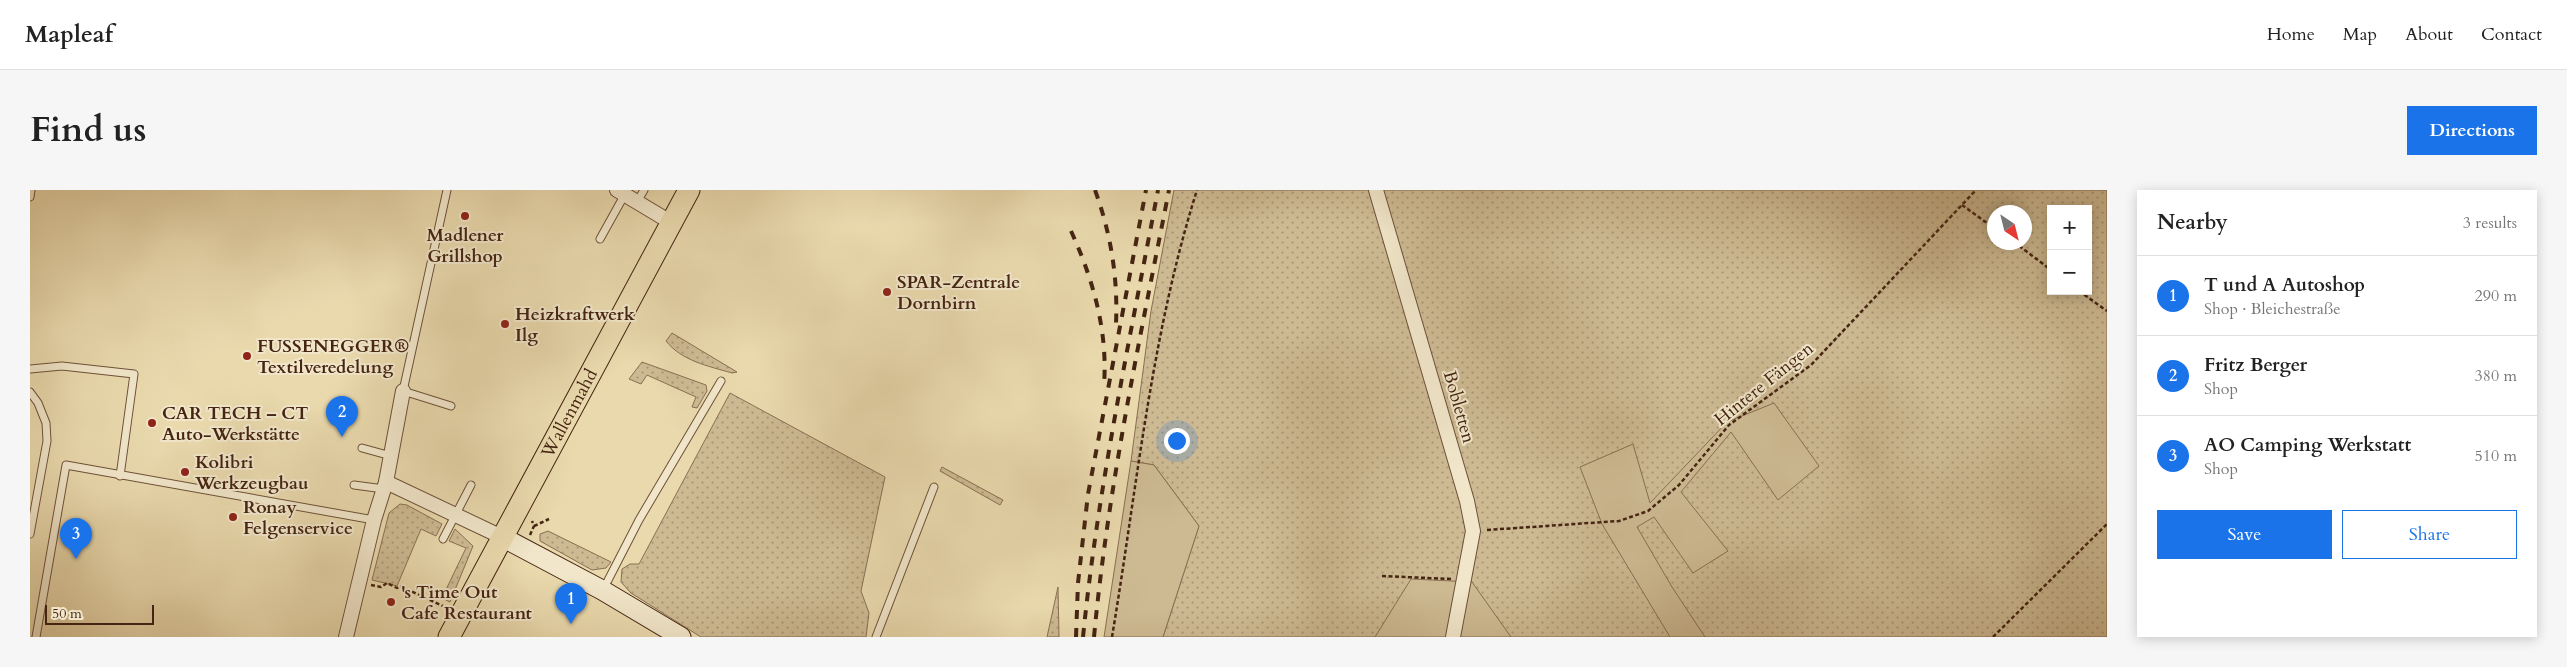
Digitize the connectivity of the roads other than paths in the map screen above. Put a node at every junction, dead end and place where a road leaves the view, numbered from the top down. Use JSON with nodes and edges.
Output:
{"nodes":[{"id":1,"x":31,"y":190,"type":"edge"},
{"id":2,"x":447,"y":190,"type":"edge"},
{"id":3,"x":689,"y":190,"type":"edge"},
{"id":4,"x":1376,"y":190,"type":"edge"},
{"id":5,"x":621,"y":192,"type":"edge"},
{"id":6,"x":641,"y":196,"type":"edge"},
{"id":7,"x":30,"y":197,"type":"edge"},
{"id":8,"x":672,"y":223,"type":"junction"},
{"id":9,"x":600,"y":239,"type":"dead end"},
{"id":10,"x":30,"y":368,"type":"edge"},
{"id":11,"x":721,"y":381,"type":"dead end"},
{"id":12,"x":403,"y":391,"type":"junction"},
{"id":13,"x":30,"y":392,"type":"edge"},
{"id":14,"x":451,"y":406,"type":"dead end"},
{"id":15,"x":362,"y":448,"type":"dead end"},
{"id":16,"x":391,"y":456,"type":"junction"},
{"id":17,"x":120,"y":476,"type":"junction"},
{"id":18,"x":354,"y":485,"type":"dead end"},
{"id":19,"x":385,"y":485,"type":"junction"},
{"id":20,"x":471,"y":485,"type":"dead end"},
{"id":21,"x":934,"y":488,"type":"dead end"},
{"id":22,"x":455,"y":515,"type":"junction"},
{"id":23,"x":374,"y":520,"type":"junction"},
{"id":24,"x":30,"y":534,"type":"edge"},
{"id":25,"x":502,"y":538,"type":"junction"},
{"id":26,"x":443,"y":539,"type":"dead end"},
{"id":27,"x":602,"y":590,"type":"junction"},
{"id":28,"x":663,"y":632,"type":"edge"},
{"id":29,"x":36,"y":637,"type":"edge"},
{"id":30,"x":346,"y":637,"type":"edge"},
{"id":31,"x":449,"y":637,"type":"edge"},
{"id":32,"x":681,"y":637,"type":"edge"},
{"id":33,"x":876,"y":637,"type":"edge"},
{"id":34,"x":1453,"y":637,"type":"edge"}],
"edges":[{"from":1,"to":7,"type":"lane"},
{"from":2,"to":12,"type":"lane"},
{"from":3,"to":8,"type":"main road","name":"Wallenmahd"},
{"from":4,"to":34,"type":"street","name":"Bobletten"},
{"from":5,"to":6,"type":"street"},
{"from":5,"to":9,"type":"lane"},
{"from":6,"to":8,"type":"street"},
{"from":8,"to":25,"type":"main road","name":"Wallenmahd"},
{"from":10,"to":17,"type":"lane"},
{"from":11,"to":27,"type":"lane"},
{"from":12,"to":14,"type":"lane"},
{"from":12,"to":16,"type":"street"},
{"from":13,"to":24,"type":"lane"},
{"from":15,"to":16,"type":"lane"},
{"from":16,"to":19,"type":"street"},
{"from":17,"to":23,"type":"lane"},
{"from":17,"to":29,"type":"lane"},
{"from":18,"to":19,"type":"lane"},
{"from":19,"to":22,"type":"street"},
{"from":19,"to":23,"type":"street"},
{"from":20,"to":22,"type":"lane"},
{"from":21,"to":33,"type":"lane"},
{"from":22,"to":25,"type":"street"},
{"from":22,"to":26,"type":"lane"},
{"from":23,"to":30,"type":"street"},
{"from":25,"to":27,"type":"main road"},
{"from":25,"to":31,"type":"main road","name":"Wallenmahd"},
{"from":27,"to":28,"type":"main road"},
{"from":28,"to":32,"type":"main road"}]}
